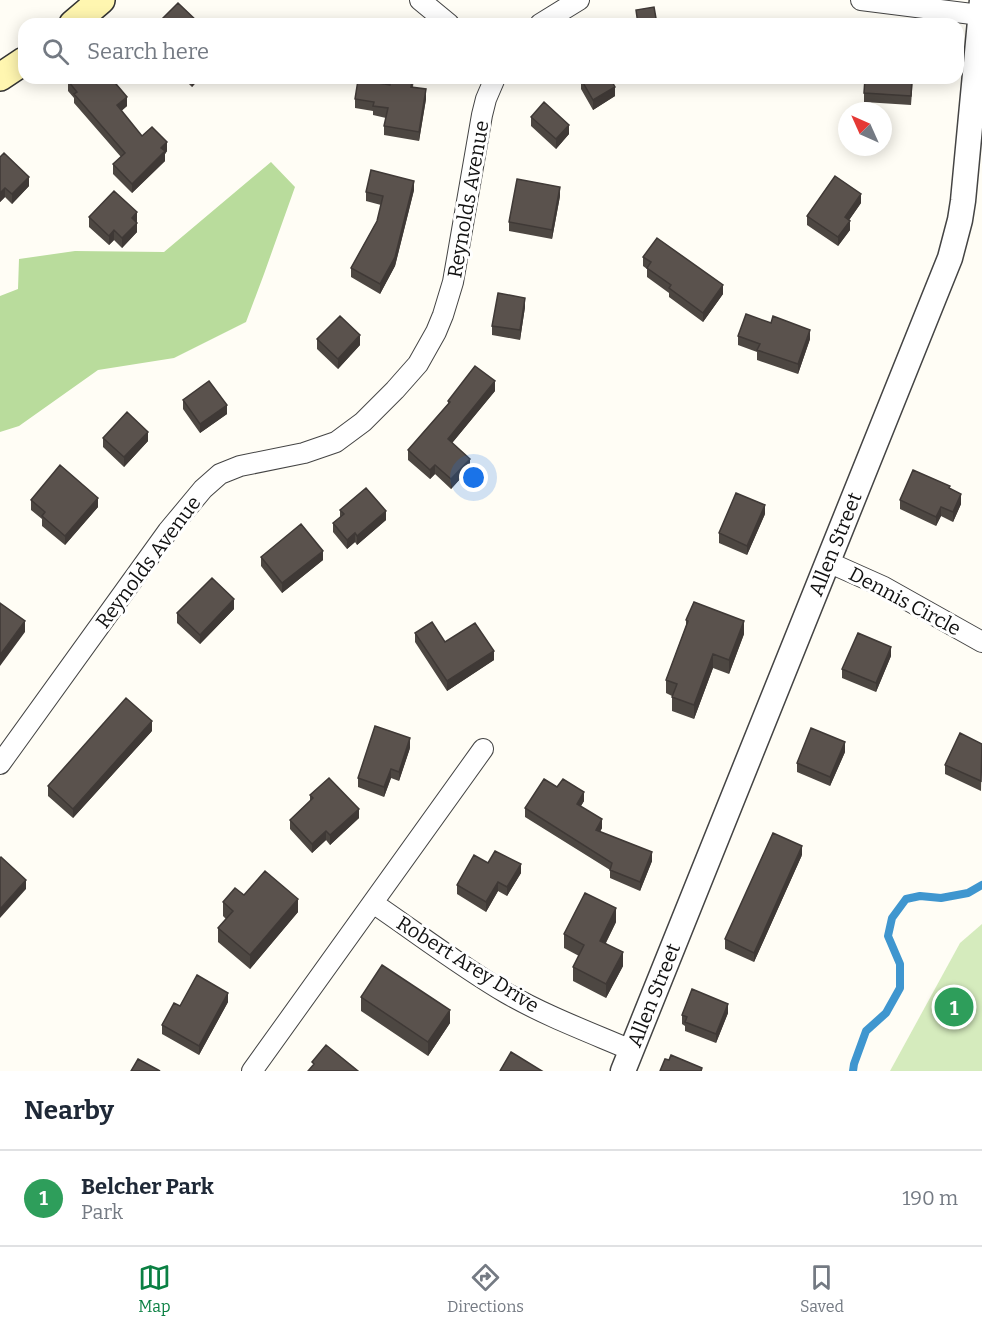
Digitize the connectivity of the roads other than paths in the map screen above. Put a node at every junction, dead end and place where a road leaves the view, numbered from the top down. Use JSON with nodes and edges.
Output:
{"nodes":[{"id":1,"x":101,"y":0,"type":"edge"},
{"id":2,"x":420,"y":0,"type":"edge"},
{"id":3,"x":579,"y":0,"type":"edge"},
{"id":4,"x":861,"y":0,"type":"edge"},
{"id":5,"x":981,"y":7,"type":"edge"},
{"id":6,"x":80,"y":18,"type":"edge"},
{"id":7,"x":442,"y":18,"type":"edge"},
{"id":8,"x":550,"y":18,"type":"edge"},
{"id":9,"x":18,"y":65,"type":"edge"},
{"id":10,"x":0,"y":78,"type":"edge"},
{"id":11,"x":492,"y":84,"type":"edge"},
{"id":12,"x":828,"y":561,"type":"junction"},
{"id":13,"x":982,"y":642,"type":"edge"},
{"id":14,"x":483,"y":749,"type":"dead end"},
{"id":15,"x":0,"y":764,"type":"edge"},
{"id":16,"x":373,"y":903,"type":"junction"},
{"id":17,"x":627,"y":1061,"type":"edge"},
{"id":18,"x":252,"y":1071,"type":"edge"}],
"edges":[{"from":1,"to":6,"type":"main road"},
{"from":2,"to":7,"type":"street"},
{"from":3,"to":8,"type":"street"},
{"from":4,"to":5,"type":"street"},
{"from":5,"to":12,"type":"street","name":"Allen Street"},
{"from":9,"to":10,"type":"main road"},
{"from":11,"to":15,"type":"street","name":"Reynolds Avenue"},
{"from":12,"to":13,"type":"street","name":"Dennis Circle"},
{"from":12,"to":17,"type":"street","name":"Allen Street"},
{"from":14,"to":16,"type":"street"},
{"from":16,"to":17,"type":"street","name":"Robert Arey Drive"},
{"from":16,"to":18,"type":"street"}]}
